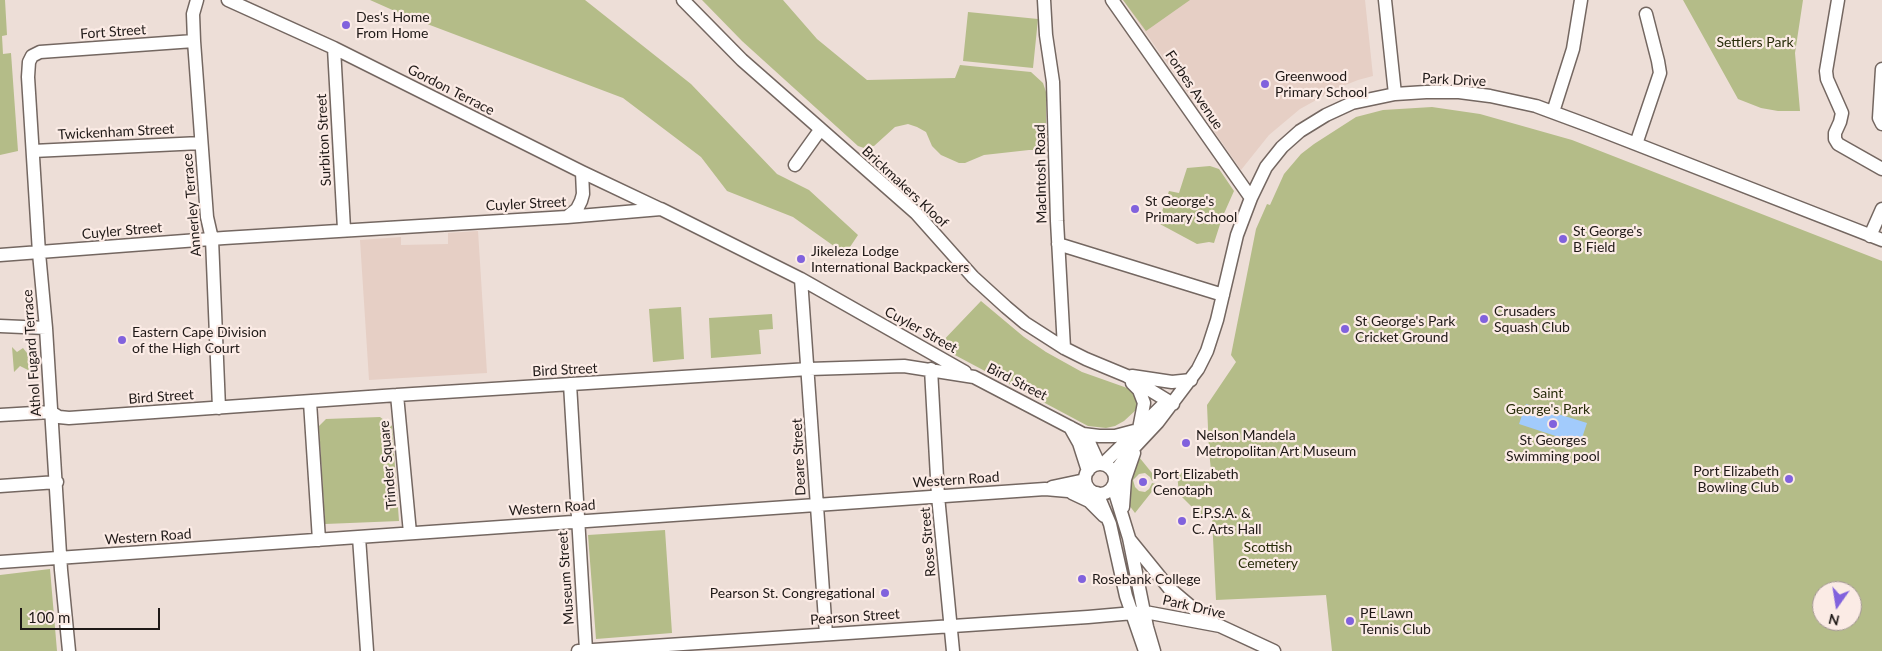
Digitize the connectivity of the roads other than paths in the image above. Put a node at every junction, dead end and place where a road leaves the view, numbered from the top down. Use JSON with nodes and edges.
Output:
{"nodes":[{"id":1,"x":197,"y":0,"type":"edge"},
{"id":2,"x":228,"y":0,"type":"edge"},
{"id":3,"x":683,"y":0,"type":"edge"},
{"id":4,"x":1044,"y":0,"type":"edge"},
{"id":5,"x":1112,"y":0,"type":"edge"},
{"id":6,"x":1385,"y":0,"type":"edge"},
{"id":7,"x":1581,"y":0,"type":"edge"},
{"id":8,"x":1838,"y":0,"type":"edge"},
{"id":9,"x":1646,"y":14,"type":"dead end"},
{"id":10,"x":194,"y":41,"type":"junction"},
{"id":11,"x":334,"y":48,"type":"junction"},
{"id":12,"x":35,"y":54,"type":"joint"},
{"id":13,"x":1882,"y":69,"type":"edge"},
{"id":14,"x":1395,"y":94,"type":"junction"},
{"id":15,"x":1552,"y":112,"type":"junction"},
{"id":16,"x":1882,"y":124,"type":"edge"},
{"id":17,"x":820,"y":130,"type":"junction"},
{"id":18,"x":201,"y":143,"type":"junction"},
{"id":19,"x":1636,"y":144,"type":"junction"},
{"id":20,"x":33,"y":151,"type":"junction"},
{"id":21,"x":795,"y":165,"type":"dead end"},
{"id":22,"x":1882,"y":169,"type":"edge"},
{"id":23,"x":582,"y":172,"type":"junction"},
{"id":24,"x":1251,"y":198,"type":"junction"},
{"id":25,"x":660,"y":209,"type":"junction"},
{"id":26,"x":1882,"y":210,"type":"edge"},
{"id":27,"x":566,"y":217,"type":"junction"},
{"id":28,"x":344,"y":229,"type":"junction"},
{"id":29,"x":1876,"y":238,"type":"edge"},
{"id":30,"x":212,"y":239,"type":"junction"},
{"id":31,"x":1058,"y":244,"type":"junction"},
{"id":32,"x":39,"y":253,"type":"junction"},
{"id":33,"x":0,"y":255,"type":"edge"},
{"id":34,"x":801,"y":279,"type":"junction"},
{"id":35,"x":1223,"y":295,"type":"junction"},
{"id":36,"x":0,"y":326,"type":"edge"},
{"id":37,"x":46,"y":328,"type":"junction"},
{"id":38,"x":1064,"y":348,"type":"junction"},
{"id":39,"x":809,"y":369,"type":"junction"},
{"id":40,"x":931,"y":369,"type":"junction"},
{"id":41,"x":1112,"y":370,"type":"junction"},
{"id":42,"x":1127,"y":376,"type":"junction"},
{"id":43,"x":974,"y":377,"type":"junction"},
{"id":44,"x":1191,"y":380,"type":"junction"},
{"id":45,"x":570,"y":384,"type":"junction"},
{"id":46,"x":397,"y":395,"type":"junction"},
{"id":47,"x":1174,"y":399,"type":"junction"},
{"id":48,"x":310,"y":402,"type":"junction"},
{"id":49,"x":220,"y":408,"type":"junction"},
{"id":50,"x":51,"y":412,"type":"junction"},
{"id":51,"x":0,"y":415,"type":"edge"},
{"id":52,"x":1070,"y":426,"type":"junction"},
{"id":53,"x":1083,"y":434,"type":"junction"},
{"id":54,"x":1138,"y":434,"type":"junction"},
{"id":55,"x":1114,"y":473,"type":"junction"},
{"id":56,"x":1094,"y":477,"type":"junction"},
{"id":57,"x":57,"y":482,"type":"junction"},
{"id":58,"x":0,"y":486,"type":"edge"},
{"id":59,"x":1113,"y":486,"type":"junction"},
{"id":60,"x":1045,"y":489,"type":"junction"},
{"id":61,"x":1068,"y":491,"type":"junction"},
{"id":62,"x":938,"y":496,"type":"junction"},
{"id":63,"x":817,"y":505,"type":"junction"},
{"id":64,"x":577,"y":522,"type":"junction"},
{"id":65,"x":1110,"y":524,"type":"junction"},
{"id":66,"x":1127,"y":532,"type":"junction"},
{"id":67,"x":410,"y":533,"type":"junction"},
{"id":68,"x":359,"y":537,"type":"junction"},
{"id":69,"x":318,"y":540,"type":"junction"},
{"id":70,"x":61,"y":559,"type":"junction"},
{"id":71,"x":0,"y":562,"type":"edge"},
{"id":72,"x":1139,"y":613,"type":"junction"},
{"id":73,"x":951,"y":626,"type":"junction"},
{"id":74,"x":1220,"y":626,"type":"junction"},
{"id":75,"x":826,"y":634,"type":"junction"},
{"id":76,"x":662,"y":648,"type":"edge"},
{"id":77,"x":586,"y":650,"type":"edge"},
{"id":78,"x":69,"y":651,"type":"edge"},
{"id":79,"x":367,"y":651,"type":"edge"},
{"id":80,"x":578,"y":651,"type":"edge"},
{"id":81,"x":953,"y":651,"type":"edge"},
{"id":82,"x":1145,"y":651,"type":"edge"},
{"id":83,"x":1154,"y":651,"type":"edge"},
{"id":84,"x":1274,"y":651,"type":"edge"}],
"edges":[{"from":1,"to":10,"type":"street","name":"Annerley Terrace"},
{"from":2,"to":11,"type":"street","name":"Gordon Terrace"},
{"from":3,"to":17,"type":"street","name":"Brickmakers Kloof"},
{"from":4,"to":31,"type":"street","name":"MacIntosh Road"},
{"from":5,"to":24,"type":"street","name":"Forbes Avenue"},
{"from":6,"to":14,"type":"street"},
{"from":7,"to":15,"type":"street"},
{"from":8,"to":22,"type":"street"},
{"from":9,"to":19,"type":"street"},
{"from":10,"to":12,"type":"street","name":"Fort Street"},
{"from":10,"to":18,"type":"street","name":"Annerley Terrace"},
{"from":11,"to":23,"type":"street","name":"Gordon Terrace"},
{"from":11,"to":28,"type":"street","name":"Surbiton Street"},
{"from":12,"to":20,"type":"street","name":"Athol Fugard Terrace"},
{"from":13,"to":16,"type":"street"},
{"from":14,"to":15,"type":"street","name":"Park Drive"},
{"from":14,"to":24,"type":"street","name":"Park Drive"},
{"from":15,"to":19,"type":"street","name":"Park Drive"},
{"from":17,"to":21,"type":"street"},
{"from":17,"to":38,"type":"street","name":"Brickmakers Kloof"},
{"from":18,"to":20,"type":"street","name":"Twickenham Street"},
{"from":18,"to":30,"type":"street","name":"Annerley Terrace"},
{"from":19,"to":29,"type":"street","name":"Park Drive"},
{"from":20,"to":32,"type":"street","name":"Athol Fugard Terrace"},
{"from":23,"to":25,"type":"street","name":"Gordon Terrace"},
{"from":23,"to":27,"type":"street"},
{"from":24,"to":35,"type":"street","name":"Park Drive"},
{"from":25,"to":27,"type":"street","name":"Cuyler Street"},
{"from":25,"to":34,"type":"street","name":"Cuyler Street"},
{"from":26,"to":29,"type":"street"},
{"from":27,"to":28,"type":"street","name":"Cuyler Street"},
{"from":28,"to":30,"type":"street","name":"Cuyler Street"},
{"from":30,"to":32,"type":"street","name":"Cuyler Street"},
{"from":30,"to":49,"type":"street","name":"Annerley Terrace"},
{"from":31,"to":35,"type":"street"},
{"from":31,"to":38,"type":"street","name":"MacIntosh Road"},
{"from":32,"to":33,"type":"street","name":"Cuyler Street"},
{"from":32,"to":37,"type":"street","name":"Athol Fugard Terrace"},
{"from":34,"to":39,"type":"street","name":"Deare Street"},
{"from":34,"to":43,"type":"street","name":"Cuyler Street"},
{"from":35,"to":44,"type":"street","name":"Park Drive"},
{"from":36,"to":37,"type":"street"},
{"from":37,"to":50,"type":"street","name":"Athol Fugard Terrace"},
{"from":38,"to":41,"type":"street","name":"Brickmakers Kloof"},
{"from":39,"to":40,"type":"street","name":"Bird Street"},
{"from":39,"to":45,"type":"street","name":"Bird Street"},
{"from":39,"to":63,"type":"street","name":"Deare Street"},
{"from":40,"to":43,"type":"street","name":"Bird Street"},
{"from":40,"to":62,"type":"street","name":"Rose Street"},
{"from":41,"to":42,"type":"street","name":"Brickmakers Kloof"},
{"from":41,"to":54,"type":"street"},
{"from":42,"to":44,"type":"street"},
{"from":42,"to":47,"type":"street","name":"Brickmakers Kloof"},
{"from":43,"to":52,"type":"street","name":"Bird Street"},
{"from":44,"to":47,"type":"street","name":"Park Drive"},
{"from":45,"to":46,"type":"street","name":"Bird Street"},
{"from":45,"to":64,"type":"street","name":"Museum Street"},
{"from":46,"to":48,"type":"street","name":"Bird Street"},
{"from":46,"to":67,"type":"street","name":"Trinder Square"},
{"from":47,"to":54,"type":"street","name":"Park Drive"},
{"from":48,"to":49,"type":"street","name":"Bird Street"},
{"from":48,"to":69,"type":"street"},
{"from":49,"to":50,"type":"street","name":"Bird Street"},
{"from":50,"to":51,"type":"street","name":"Bird Street"},
{"from":50,"to":57,"type":"street","name":"Athol Fugard Terrace"},
{"from":52,"to":53,"type":"street","name":"Bird Street"},
{"from":52,"to":56,"type":"street"},
{"from":53,"to":54,"type":"street"},
{"from":53,"to":56,"type":"street"},
{"from":54,"to":55,"type":"street","name":"Park Drive"},
{"from":54,"to":56,"type":"street","name":"Park Drive"},
{"from":54,"to":66,"type":"street"},
{"from":55,"to":56,"type":"street"},
{"from":55,"to":59,"type":"street"},
{"from":56,"to":59,"type":"street"},
{"from":56,"to":60,"type":"street","name":"Western Road"},
{"from":56,"to":61,"type":"street","name":"Western Road"},
{"from":56,"to":65,"type":"street"},
{"from":57,"to":58,"type":"street"},
{"from":57,"to":70,"type":"street","name":"Athol Fugard Terrace"},
{"from":59,"to":66,"type":"street"},
{"from":60,"to":61,"type":"street","name":"Western Road"},
{"from":60,"to":62,"type":"street","name":"Western Road"},
{"from":61,"to":65,"type":"street"},
{"from":62,"to":63,"type":"street","name":"Western Road"},
{"from":62,"to":73,"type":"street","name":"Rose Street"},
{"from":63,"to":64,"type":"street","name":"Western Road"},
{"from":63,"to":75,"type":"street","name":"Deare Street"},
{"from":64,"to":67,"type":"street","name":"Western Road"},
{"from":64,"to":77,"type":"street","name":"Museum Street"},
{"from":65,"to":72,"type":"street"},
{"from":66,"to":72,"type":"street"},
{"from":66,"to":74,"type":"street"},
{"from":67,"to":68,"type":"street","name":"Western Road"},
{"from":68,"to":69,"type":"street","name":"Western Road"},
{"from":68,"to":79,"type":"street"},
{"from":69,"to":70,"type":"street","name":"Western Road"},
{"from":70,"to":71,"type":"street","name":"Western Road"},
{"from":70,"to":78,"type":"street","name":"Athol Fugard Terrace"},
{"from":72,"to":73,"type":"street","name":"Pearson Street"},
{"from":72,"to":74,"type":"street","name":"Park Drive"},
{"from":72,"to":82,"type":"street"},
{"from":72,"to":83,"type":"street"},
{"from":73,"to":75,"type":"street","name":"Pearson Street"},
{"from":73,"to":81,"type":"street","name":"Rose Street"},
{"from":74,"to":84,"type":"street","name":"Park Drive"},
{"from":75,"to":76,"type":"street","name":"Pearson Street"},
{"from":76,"to":77,"type":"street","name":"Pearson Street"},
{"from":77,"to":80,"type":"street","name":"Pearson Street"}]}
